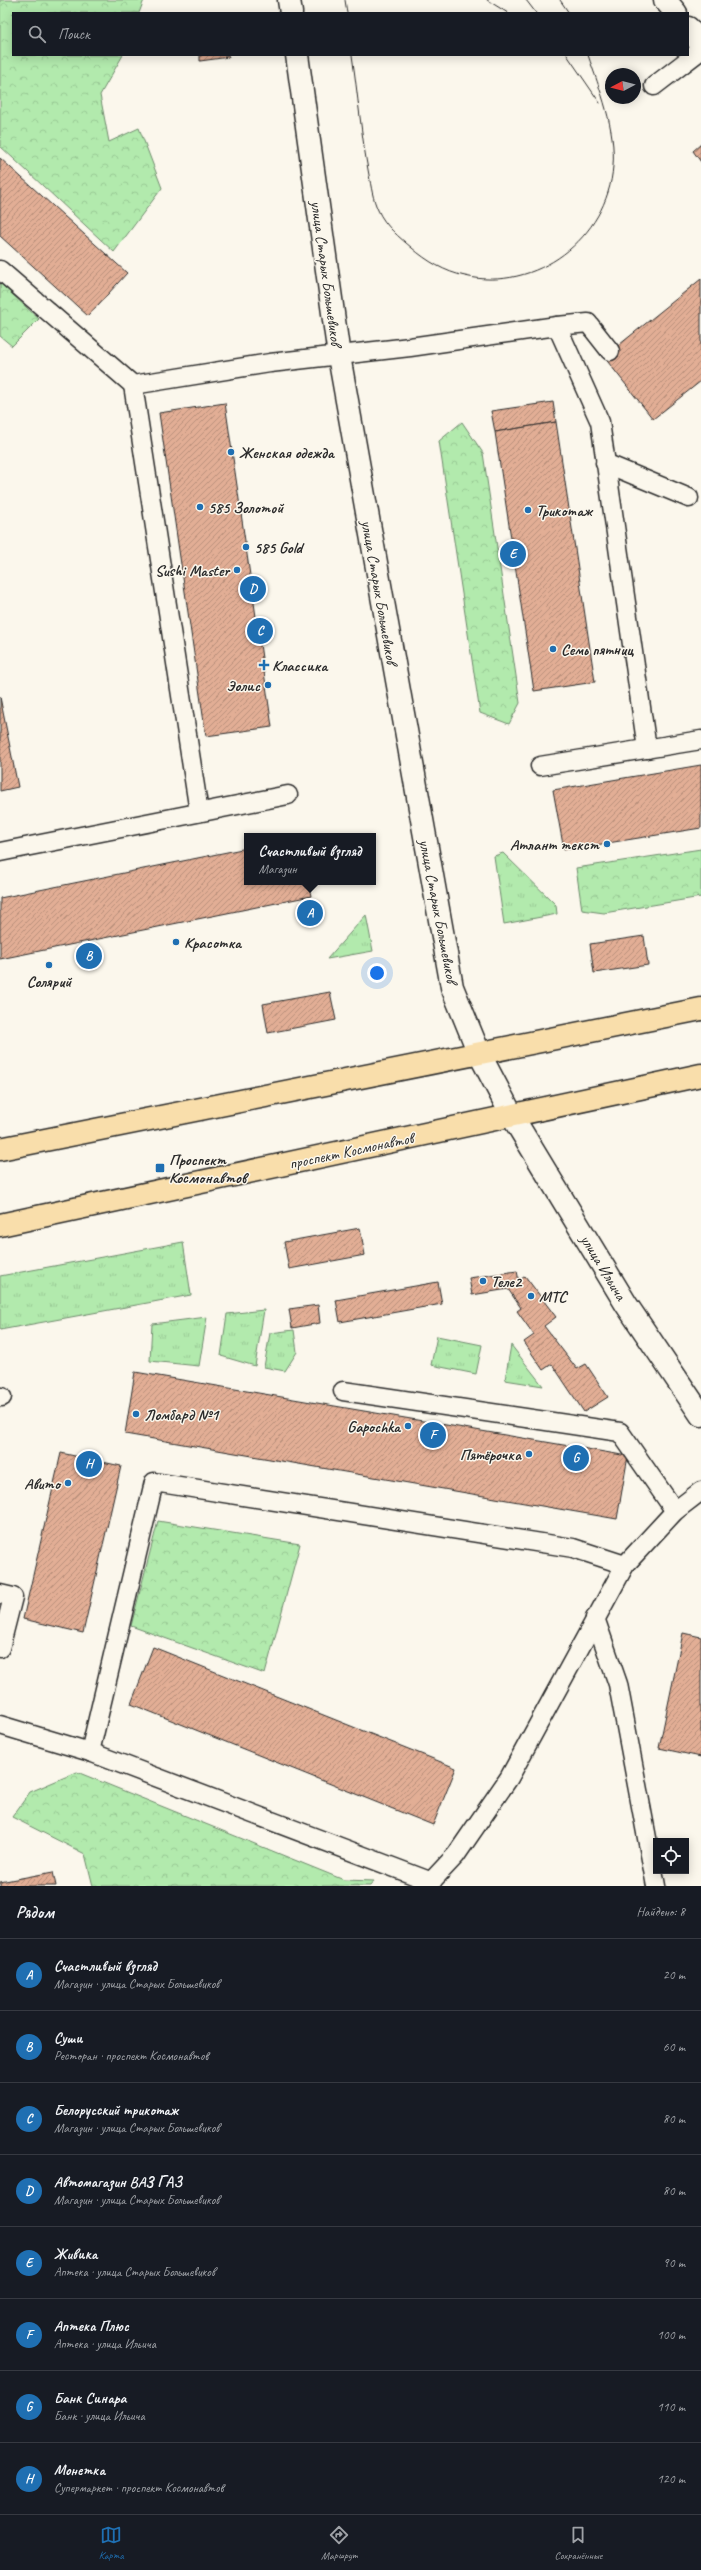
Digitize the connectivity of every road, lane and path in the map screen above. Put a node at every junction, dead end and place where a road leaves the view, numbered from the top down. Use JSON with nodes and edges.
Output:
{"nodes":[{"id":1,"x":289,"y":0,"type":"edge"},
{"id":2,"x":665,"y":0,"type":"edge"},
{"id":3,"x":291,"y":12,"type":"edge"},
{"id":4,"x":675,"y":12,"type":"edge"},
{"id":5,"x":689,"y":29,"type":"edge"},
{"id":6,"x":701,"y":44,"type":"edge"},
{"id":7,"x":701,"y":50,"type":"edge"},
{"id":8,"x":296,"y":56,"type":"edge"},
{"id":9,"x":654,"y":86,"type":"dead end"},
{"id":10,"x":0,"y":270,"type":"edge"},
{"id":11,"x":557,"y":326,"type":"junction"},
{"id":12,"x":610,"y":351,"type":"dead end"},
{"id":13,"x":339,"y":356,"type":"junction"},
{"id":14,"x":133,"y":385,"type":"junction"},
{"id":15,"x":605,"y":463,"type":"junction"},
{"id":16,"x":689,"y":498,"type":"dead end"},
{"id":17,"x":701,"y":740,"type":"edge"},
{"id":18,"x":647,"y":749,"type":"junction"},
{"id":19,"x":540,"y":766,"type":"dead end"},
{"id":20,"x":288,"y":794,"type":"dead end"},
{"id":21,"x":199,"y":812,"type":"junction"},
{"id":22,"x":0,"y":852,"type":"edge"},
{"id":23,"x":701,"y":1009,"type":"edge"},
{"id":24,"x":479,"y":1053,"type":"junction"},
{"id":25,"x":701,"y":1075,"type":"edge"},
{"id":26,"x":512,"y":1116,"type":"junction"},
{"id":27,"x":0,"y":1149,"type":"edge"},
{"id":28,"x":0,"y":1225,"type":"edge"},
{"id":29,"x":343,"y":1390,"type":"dead end"},
{"id":30,"x":701,"y":1415,"type":"edge"},
{"id":31,"x":701,"y":1491,"type":"edge"},
{"id":32,"x":675,"y":1511,"type":"junction"},
{"id":33,"x":625,"y":1565,"type":"junction"},
{"id":34,"x":0,"y":1594,"type":"edge"},
{"id":35,"x":595,"y":1618,"type":"junction"},
{"id":36,"x":0,"y":1648,"type":"edge"},
{"id":37,"x":0,"y":1725,"type":"edge"},
{"id":38,"x":90,"y":1752,"type":"junction"},
{"id":39,"x":430,"y":1884,"type":"edge"},
{"id":40,"x":656,"y":1886,"type":"edge"}],
"edges":[{"from":1,"to":3,"type":"main road"},
{"from":2,"to":4,"type":"main road"},
{"from":5,"to":6,"type":"main road"},
{"from":7,"to":9,"type":"lane"},
{"from":8,"to":13,"type":"main road","name":"улица Старых Большевиков"},
{"from":10,"to":14,"type":"lane"},
{"from":11,"to":12,"type":"lane"},
{"from":11,"to":13,"type":"lane"},
{"from":11,"to":15,"type":"lane"},
{"from":13,"to":14,"type":"lane"},
{"from":13,"to":24,"type":"main road","name":"улица Старых Большевиков"},
{"from":14,"to":21,"type":"lane"},
{"from":15,"to":16,"type":"lane"},
{"from":15,"to":18,"type":"lane"},
{"from":17,"to":18,"type":"lane"},
{"from":18,"to":19,"type":"lane"},
{"from":20,"to":21,"type":"lane"},
{"from":21,"to":22,"type":"lane"},
{"from":23,"to":24,"type":"main road"},
{"from":24,"to":26,"type":"main road","name":"улица Старых Большевиков"},
{"from":24,"to":27,"type":"main road"},
{"from":25,"to":26,"type":"main road","name":"проспект Космонавтов"},
{"from":26,"to":28,"type":"main road","name":"проспект Космонавтов"},
{"from":26,"to":30,"type":"main road","name":"улица Ильича"},
{"from":29,"to":32,"type":"lane"},
{"from":31,"to":32,"type":"lane"},
{"from":32,"to":33,"type":"lane"},
{"from":33,"to":35,"type":"lane"},
{"from":33,"to":38,"type":"lane"},
{"from":34,"to":36,"type":"lane"},
{"from":35,"to":39,"type":"lane"},
{"from":35,"to":40,"type":"lane"},
{"from":37,"to":38,"type":"lane"},
{"from":38,"to":39,"type":"lane"}]}
